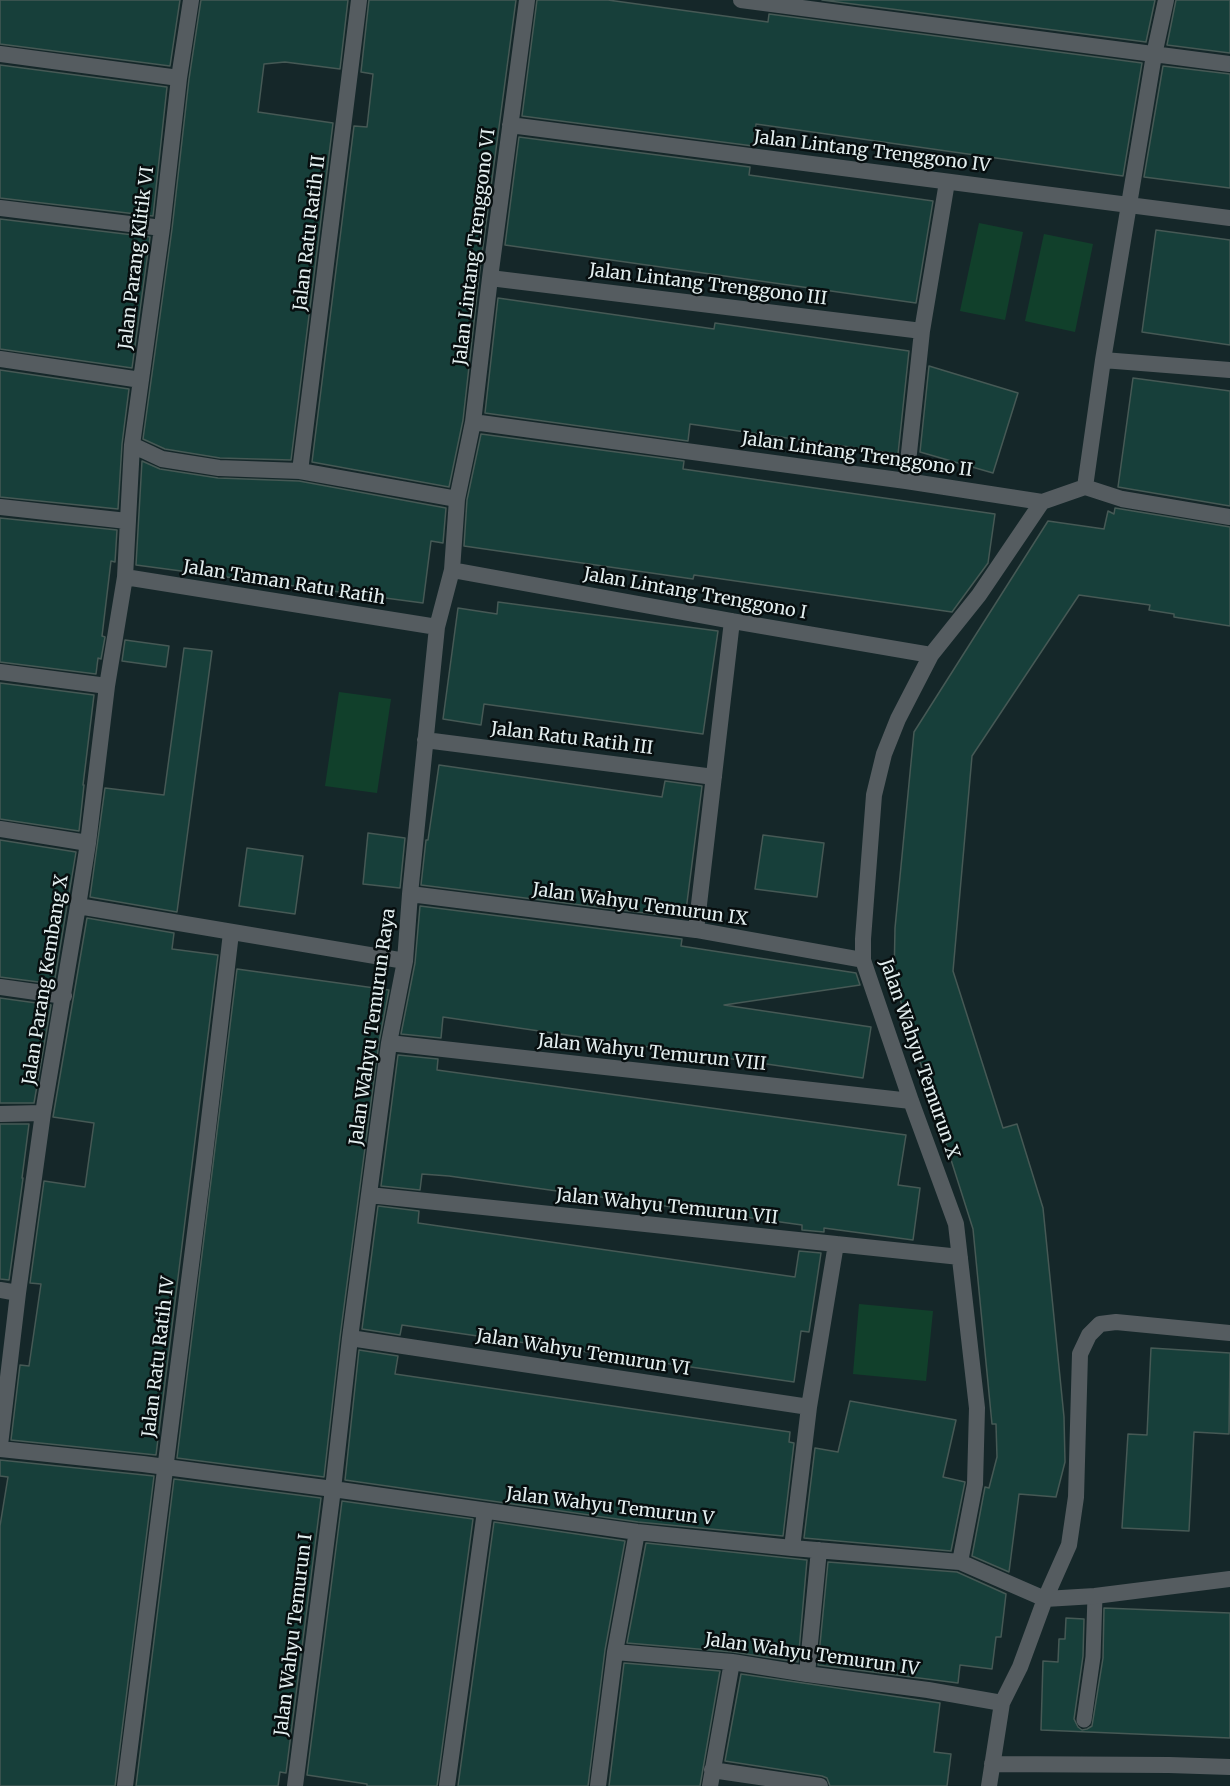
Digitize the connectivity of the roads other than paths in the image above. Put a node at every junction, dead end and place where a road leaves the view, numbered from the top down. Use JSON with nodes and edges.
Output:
{"nodes":[{"id":1,"x":191,"y":0,"type":"edge"},
{"id":2,"x":359,"y":0,"type":"edge"},
{"id":3,"x":528,"y":0,"type":"edge"},
{"id":4,"x":741,"y":0,"type":"edge"},
{"id":5,"x":1166,"y":0,"type":"edge"},
{"id":6,"x":0,"y":54,"type":"edge"},
{"id":7,"x":1154,"y":55,"type":"junction"},
{"id":8,"x":1230,"y":64,"type":"edge"},
{"id":9,"x":178,"y":78,"type":"junction"},
{"id":10,"x":510,"y":125,"type":"junction"},
{"id":11,"x":947,"y":182,"type":"junction"},
{"id":12,"x":1130,"y":205,"type":"junction"},
{"id":13,"x":0,"y":208,"type":"edge"},
{"id":14,"x":1230,"y":218,"type":"edge"},
{"id":15,"x":162,"y":228,"type":"junction"},
{"id":16,"x":490,"y":278,"type":"junction"},
{"id":17,"x":922,"y":331,"type":"junction"},
{"id":18,"x":0,"y":359,"type":"edge"},
{"id":19,"x":1103,"y":360,"type":"junction"},
{"id":20,"x":1230,"y":370,"type":"edge"},
{"id":21,"x":141,"y":380,"type":"junction"},
{"id":22,"x":473,"y":422,"type":"junction"},
{"id":23,"x":132,"y":445,"type":"junction"},
{"id":24,"x":300,"y":471,"type":"junction"},
{"id":25,"x":906,"y":481,"type":"junction"},
{"id":26,"x":1085,"y":487,"type":"junction"},
{"id":27,"x":458,"y":499,"type":"junction"},
{"id":28,"x":1042,"y":502,"type":"junction"},
{"id":29,"x":0,"y":507,"type":"edge"},
{"id":30,"x":1230,"y":517,"type":"edge"},
{"id":31,"x":127,"y":521,"type":"junction"},
{"id":32,"x":452,"y":570,"type":"junction"},
{"id":33,"x":125,"y":577,"type":"junction"},
{"id":34,"x":732,"y":621,"type":"junction"},
{"id":35,"x":437,"y":627,"type":"junction"},
{"id":36,"x":931,"y":655,"type":"junction"},
{"id":37,"x":0,"y":672,"type":"edge"},
{"id":38,"x":107,"y":686,"type":"junction"},
{"id":39,"x":425,"y":740,"type":"junction"},
{"id":40,"x":714,"y":777,"type":"junction"},
{"id":41,"x":0,"y":829,"type":"edge"},
{"id":42,"x":88,"y":843,"type":"junction"},
{"id":43,"x":410,"y":894,"type":"junction"},
{"id":44,"x":78,"y":906,"type":"junction"},
{"id":45,"x":696,"y":930,"type":"junction"},
{"id":46,"x":231,"y":933,"type":"junction"},
{"id":47,"x":863,"y":960,"type":"junction"},
{"id":48,"x":405,"y":961,"type":"junction"},
{"id":49,"x":0,"y":987,"type":"edge"},
{"id":50,"x":64,"y":996,"type":"junction"},
{"id":51,"x":389,"y":1043,"type":"junction"},
{"id":52,"x":911,"y":1101,"type":"junction"},
{"id":53,"x":43,"y":1113,"type":"junction"},
{"id":54,"x":0,"y":1114,"type":"edge"},
{"id":55,"x":369,"y":1195,"type":"junction"},
{"id":56,"x":836,"y":1244,"type":"junction"},
{"id":57,"x":960,"y":1257,"type":"junction"},
{"id":58,"x":0,"y":1290,"type":"edge"},
{"id":59,"x":18,"y":1293,"type":"junction"},
{"id":60,"x":1230,"y":1333,"type":"edge"},
{"id":61,"x":350,"y":1338,"type":"junction"},
{"id":62,"x":809,"y":1407,"type":"junction"},
{"id":63,"x":0,"y":1447,"type":"edge"},
{"id":64,"x":165,"y":1468,"type":"junction"},
{"id":65,"x":333,"y":1489,"type":"junction"},
{"id":66,"x":485,"y":1511,"type":"junction"},
{"id":67,"x":637,"y":1532,"type":"junction"},
{"id":68,"x":792,"y":1548,"type":"junction"},
{"id":69,"x":819,"y":1550,"type":"junction"},
{"id":70,"x":960,"y":1562,"type":"junction"},
{"id":71,"x":1230,"y":1579,"type":"edge"},
{"id":72,"x":1095,"y":1596,"type":"junction"},
{"id":73,"x":1045,"y":1599,"type":"junction"},
{"id":74,"x":615,"y":1652,"type":"junction"},
{"id":75,"x":732,"y":1662,"type":"junction"},
{"id":76,"x":807,"y":1674,"type":"junction"},
{"id":77,"x":1002,"y":1702,"type":"junction"},
{"id":78,"x":1084,"y":1720,"type":"dead end"},
{"id":79,"x":992,"y":1764,"type":"junction"},
{"id":80,"x":1230,"y":1767,"type":"edge"},
{"id":81,"x":711,"y":1778,"type":"edge"},
{"id":82,"x":809,"y":1785,"type":"edge"},
{"id":83,"x":125,"y":1786,"type":"edge"},
{"id":84,"x":295,"y":1786,"type":"edge"},
{"id":85,"x":447,"y":1786,"type":"edge"},
{"id":86,"x":598,"y":1786,"type":"edge"},
{"id":87,"x":989,"y":1786,"type":"edge"}],
"edges":[{"from":1,"to":9,"type":"street","name":"Jalan Parang Klitik VI"},
{"from":2,"to":24,"type":"street","name":"Jalan Ratu Ratih II"},
{"from":3,"to":10,"type":"street","name":"Jalan Lintang Trenggono VI"},
{"from":4,"to":7,"type":"street"},
{"from":5,"to":7,"type":"street"},
{"from":6,"to":9,"type":"street"},
{"from":7,"to":8,"type":"street"},
{"from":7,"to":12,"type":"street"},
{"from":9,"to":15,"type":"street","name":"Jalan Parang Klitik VI"},
{"from":10,"to":11,"type":"street","name":"Jalan Lintang Trenggono IV"},
{"from":10,"to":16,"type":"street","name":"Jalan Lintang Trenggono VI"},
{"from":11,"to":12,"type":"street","name":"Jalan Lintang Trenggono IV"},
{"from":11,"to":17,"type":"street"},
{"from":12,"to":14,"type":"street","name":"Jalan Lintang Trenggono IV"},
{"from":12,"to":19,"type":"street"},
{"from":13,"to":15,"type":"street"},
{"from":15,"to":21,"type":"street","name":"Jalan Parang Klitik VI"},
{"from":16,"to":17,"type":"street","name":"Jalan Lintang Trenggono III"},
{"from":16,"to":22,"type":"street","name":"Jalan Lintang Trenggono VI"},
{"from":17,"to":25,"type":"street"},
{"from":18,"to":21,"type":"street"},
{"from":19,"to":20,"type":"street"},
{"from":19,"to":26,"type":"street"},
{"from":21,"to":23,"type":"street","name":"Jalan Parang Klitik VI"},
{"from":22,"to":25,"type":"street","name":"Jalan Lintang Trenggono II"},
{"from":22,"to":27,"type":"street","name":"Jalan Lintang Trenggono VI"},
{"from":23,"to":24,"type":"street"},
{"from":23,"to":31,"type":"street","name":"Jalan Parang Klitik VI"},
{"from":24,"to":27,"type":"street"},
{"from":25,"to":28,"type":"street","name":"Jalan Lintang Trenggono II"},
{"from":26,"to":28,"type":"street","name":"Jalan Lintang Trenggono II"},
{"from":26,"to":30,"type":"street"},
{"from":27,"to":32,"type":"street","name":"Jalan Wahyu Temurun Raya"},
{"from":28,"to":36,"type":"street","name":"Jalan Wahyu Temurun X"},
{"from":29,"to":31,"type":"street"},
{"from":31,"to":33,"type":"street","name":"Jalan Parang Kembang X"},
{"from":32,"to":34,"type":"street","name":"Jalan Lintang Trenggono I"},
{"from":32,"to":35,"type":"street","name":"Jalan Wahyu Temurun Raya"},
{"from":33,"to":35,"type":"street","name":"Jalan Taman Ratu Ratih"},
{"from":33,"to":38,"type":"street","name":"Jalan Parang Kembang X"},
{"from":34,"to":36,"type":"street","name":"Jalan Lintang Trenggono I"},
{"from":34,"to":40,"type":"street"},
{"from":35,"to":39,"type":"street","name":"Jalan Wahyu Temurun Raya"},
{"from":36,"to":47,"type":"street","name":"Jalan Wahyu Temurun X"},
{"from":37,"to":38,"type":"street"},
{"from":38,"to":42,"type":"street","name":"Jalan Parang Kembang X"},
{"from":39,"to":40,"type":"street","name":"Jalan Ratu Ratih III"},
{"from":39,"to":43,"type":"street","name":"Jalan Wahyu Temurun Raya"},
{"from":40,"to":45,"type":"street"},
{"from":41,"to":42,"type":"street"},
{"from":42,"to":44,"type":"street","name":"Jalan Parang Kembang X"},
{"from":43,"to":45,"type":"street","name":"Jalan Wahyu Temurun IX"},
{"from":43,"to":48,"type":"street","name":"Jalan Wahyu Temurun Raya"},
{"from":44,"to":46,"type":"street"},
{"from":44,"to":50,"type":"street","name":"Jalan Parang Kembang X"},
{"from":45,"to":47,"type":"street","name":"Jalan Wahyu Temurun IX"},
{"from":46,"to":48,"type":"street"},
{"from":46,"to":64,"type":"street","name":"Jalan Ratu Ratih IV"},
{"from":47,"to":52,"type":"street","name":"Jalan Wahyu Temurun X"},
{"from":48,"to":51,"type":"street","name":"Jalan Wahyu Temurun Raya"},
{"from":49,"to":50,"type":"street"},
{"from":50,"to":53,"type":"street","name":"Jalan Parang Kembang X"},
{"from":51,"to":52,"type":"street","name":"Jalan Wahyu Temurun VIII"},
{"from":51,"to":55,"type":"street","name":"Jalan Wahyu Temurun Raya"},
{"from":52,"to":57,"type":"street","name":"Jalan Wahyu Temurun X"},
{"from":53,"to":54,"type":"street"},
{"from":53,"to":59,"type":"street","name":"Jalan Parang Kembang X"},
{"from":55,"to":56,"type":"street","name":"Jalan Wahyu Temurun VII"},
{"from":55,"to":61,"type":"street","name":"Jalan Wahyu Temurun Raya"},
{"from":56,"to":57,"type":"street","name":"Jalan Wahyu Temurun VII"},
{"from":56,"to":62,"type":"street"},
{"from":57,"to":70,"type":"street","name":"Jalan Wahyu Temurun X"},
{"from":58,"to":59,"type":"street"},
{"from":59,"to":63,"type":"street","name":"Jalan Parang Kembang X"},
{"from":60,"to":73,"type":"street"},
{"from":61,"to":62,"type":"street","name":"Jalan Wahyu Temurun VI"},
{"from":61,"to":65,"type":"street","name":"Jalan Wahyu Temurun Raya"},
{"from":62,"to":68,"type":"street"},
{"from":63,"to":64,"type":"street","name":"Jalan Wahyu Temurun V"},
{"from":64,"to":65,"type":"street","name":"Jalan Wahyu Temurun V"},
{"from":64,"to":83,"type":"street","name":"Jalan Ratu Ratih IV"},
{"from":65,"to":66,"type":"street","name":"Jalan Wahyu Temurun V"},
{"from":65,"to":84,"type":"street","name":"Jalan Wahyu Temurun I"},
{"from":66,"to":67,"type":"street","name":"Jalan Wahyu Temurun V"},
{"from":66,"to":85,"type":"street"},
{"from":67,"to":68,"type":"street","name":"Jalan Wahyu Temurun V"},
{"from":67,"to":74,"type":"street"},
{"from":68,"to":69,"type":"street","name":"Jalan Wahyu Temurun V"},
{"from":69,"to":70,"type":"street","name":"Jalan Wahyu Temurun V"},
{"from":69,"to":76,"type":"street"},
{"from":70,"to":73,"type":"street","name":"Jalan Wahyu Temurun V"},
{"from":71,"to":72,"type":"street"},
{"from":72,"to":73,"type":"street"},
{"from":72,"to":78,"type":"lane"},
{"from":73,"to":77,"type":"street"},
{"from":74,"to":75,"type":"street","name":"Jalan Wahyu Temurun IV"},
{"from":74,"to":86,"type":"street"},
{"from":75,"to":76,"type":"street","name":"Jalan Wahyu Temurun IV"},
{"from":75,"to":81,"type":"street"},
{"from":76,"to":77,"type":"street","name":"Jalan Wahyu Temurun IV"},
{"from":77,"to":79,"type":"street"},
{"from":79,"to":80,"type":"street"},
{"from":79,"to":87,"type":"street"},
{"from":81,"to":82,"type":"street"}]}
